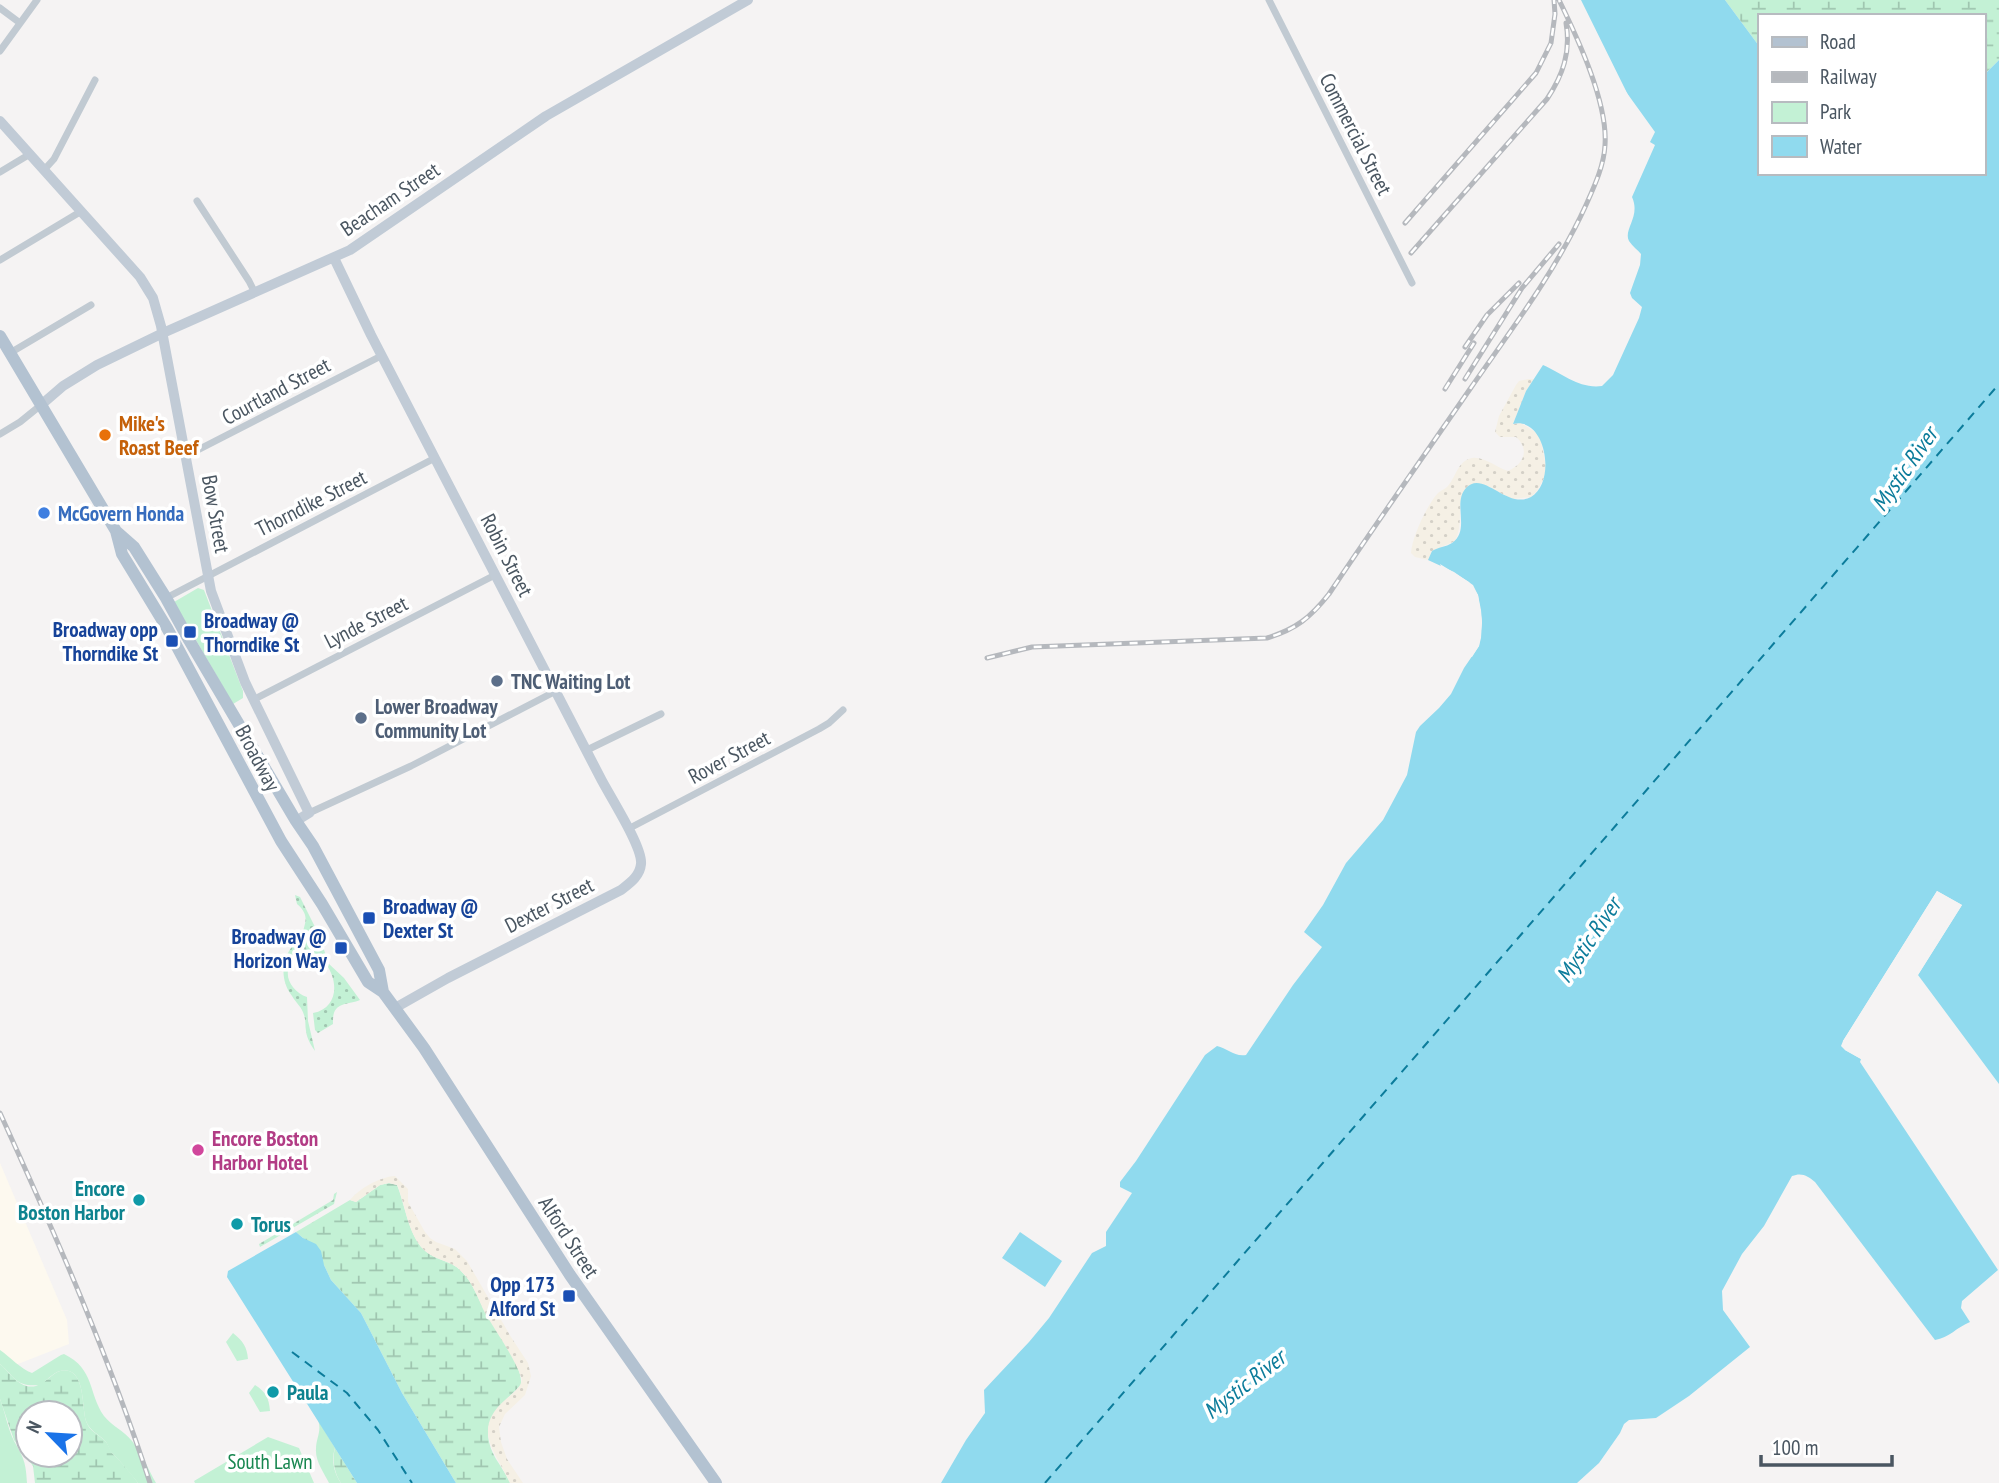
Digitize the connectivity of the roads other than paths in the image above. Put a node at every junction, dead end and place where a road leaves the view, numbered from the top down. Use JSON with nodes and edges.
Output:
{"nodes":[{"id":1,"x":37,"y":0,"type":"edge"},
{"id":2,"x":748,"y":0,"type":"edge"},
{"id":3,"x":1269,"y":0,"type":"edge"},
{"id":4,"x":0,"y":8,"type":"edge"},
{"id":5,"x":20,"y":23,"type":"junction"},
{"id":6,"x":0,"y":51,"type":"edge"},
{"id":7,"x":95,"y":80,"type":"dead end"},
{"id":8,"x":0,"y":121,"type":"edge"},
{"id":9,"x":30,"y":154,"type":"junction"},
{"id":10,"x":44,"y":170,"type":"junction"},
{"id":11,"x":0,"y":172,"type":"edge"},
{"id":12,"x":197,"y":201,"type":"dead end"},
{"id":13,"x":80,"y":212,"type":"junction"},
{"id":14,"x":334,"y":258,"type":"junction"},
{"id":15,"x":0,"y":260,"type":"edge"},
{"id":16,"x":1412,"y":283,"type":"dead end"},
{"id":17,"x":255,"y":293,"type":"junction"},
{"id":18,"x":91,"y":305,"type":"dead end"},
{"id":19,"x":163,"y":333,"type":"junction"},
{"id":20,"x":0,"y":335,"type":"edge"},
{"id":21,"x":10,"y":352,"type":"junction"},
{"id":22,"x":382,"y":356,"type":"junction"},
{"id":23,"x":41,"y":405,"type":"junction"},
{"id":24,"x":0,"y":434,"type":"edge"},
{"id":25,"x":186,"y":456,"type":"junction"},
{"id":26,"x":435,"y":458,"type":"junction"},
{"id":27,"x":116,"y":531,"type":"junction"},
{"id":28,"x":495,"y":575,"type":"junction"},
{"id":29,"x":208,"y":576,"type":"junction"},
{"id":30,"x":166,"y":598,"type":"junction"},
{"id":31,"x":556,"y":691,"type":"junction"},
{"id":32,"x":253,"y":700,"type":"junction"},
{"id":33,"x":843,"y":709,"type":"dead end"},
{"id":34,"x":661,"y":714,"type":"dead end"},
{"id":35,"x":587,"y":750,"type":"junction"},
{"id":36,"x":309,"y":813,"type":"junction"},
{"id":37,"x":296,"y":821,"type":"junction"},
{"id":38,"x":628,"y":829,"type":"junction"},
{"id":39,"x":640,"y":870,"type":"joint"},
{"id":40,"x":383,"y":992,"type":"junction"},
{"id":41,"x":395,"y":1008,"type":"junction"},
{"id":42,"x":716,"y":1483,"type":"edge"}],
"edges":[{"from":1,"to":5,"type":"street"},
{"from":2,"to":14,"type":"main road","name":"Beacham Street"},
{"from":3,"to":16,"type":"street","name":"Commercial Street"},
{"from":4,"to":5,"type":"street"},
{"from":5,"to":6,"type":"street"},
{"from":7,"to":10,"type":"street"},
{"from":8,"to":9,"type":"main road","name":"Bow Street"},
{"from":9,"to":10,"type":"main road","name":"Bow Street"},
{"from":9,"to":11,"type":"street"},
{"from":10,"to":13,"type":"main road","name":"Bow Street"},
{"from":12,"to":17,"type":"street"},
{"from":13,"to":15,"type":"street"},
{"from":13,"to":19,"type":"main road","name":"Bow Street"},
{"from":14,"to":17,"type":"main road","name":"Beacham Street"},
{"from":14,"to":22,"type":"main road","name":"Robin Street"},
{"from":17,"to":19,"type":"main road","name":"Beacham Street"},
{"from":18,"to":21,"type":"street"},
{"from":19,"to":23,"type":"main road","name":"Beacham Street"},
{"from":19,"to":25,"type":"main road","name":"Bow Street"},
{"from":20,"to":21,"type":"main road","name":"Broadway"},
{"from":21,"to":23,"type":"main road","name":"Broadway"},
{"from":22,"to":25,"type":"street","name":"Courtland Street"},
{"from":22,"to":26,"type":"main road","name":"Robin Street"},
{"from":23,"to":24,"type":"street"},
{"from":23,"to":27,"type":"main road","name":"Broadway"},
{"from":25,"to":29,"type":"main road","name":"Bow Street"},
{"from":26,"to":28,"type":"main road","name":"Robin Street"},
{"from":26,"to":29,"type":"street","name":"Thorndike Street"},
{"from":27,"to":30,"type":"main road","name":"Broadway"},
{"from":27,"to":40,"type":"main road","name":"Broadway"},
{"from":28,"to":31,"type":"main road","name":"Robin Street"},
{"from":28,"to":32,"type":"street","name":"Lynde Street"},
{"from":29,"to":30,"type":"street","name":"Thorndike Street"},
{"from":29,"to":32,"type":"main road","name":"Bow Street"},
{"from":30,"to":37,"type":"main road","name":"Broadway"},
{"from":31,"to":35,"type":"main road","name":"Robin Street"},
{"from":31,"to":36,"type":"street"},
{"from":32,"to":36,"type":"main road","name":"Bow Street"},
{"from":33,"to":38,"type":"street","name":"Rover Street"},
{"from":34,"to":35,"type":"street"},
{"from":35,"to":38,"type":"main road","name":"Robin Street"},
{"from":36,"to":37,"type":"main road"},
{"from":37,"to":40,"type":"main road","name":"Broadway"},
{"from":38,"to":39,"type":"main road","name":"Robin Street"},
{"from":39,"to":41,"type":"main road","name":"Dexter Street"},
{"from":40,"to":41,"type":"main road","name":"Broadway"},
{"from":41,"to":42,"type":"main road","name":"Alford Street"}]}
